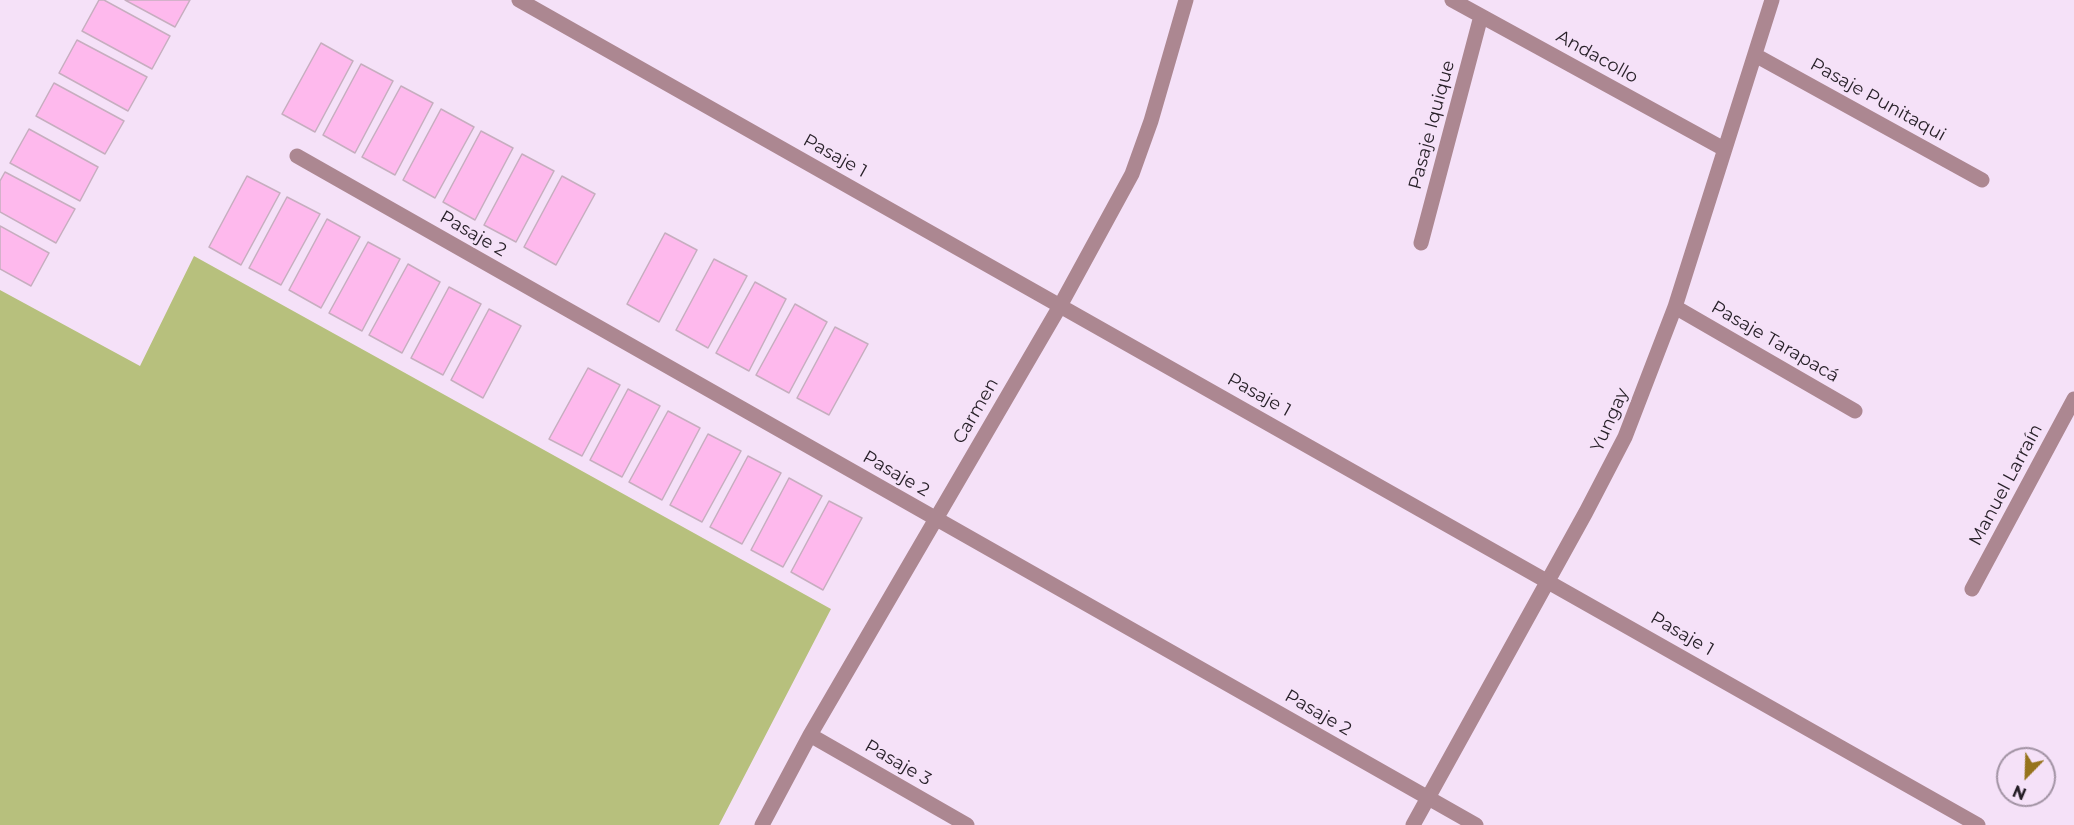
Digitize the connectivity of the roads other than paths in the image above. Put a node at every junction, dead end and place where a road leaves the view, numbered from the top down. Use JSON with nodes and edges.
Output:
{"nodes":[{"id":1,"x":519,"y":0,"type":"edge"},
{"id":2,"x":1186,"y":0,"type":"edge"},
{"id":3,"x":1452,"y":0,"type":"edge"},
{"id":4,"x":1772,"y":0,"type":"edge"},
{"id":5,"x":1481,"y":16,"type":"junction"},
{"id":6,"x":1755,"y":55,"type":"junction"},
{"id":7,"x":1724,"y":149,"type":"junction"},
{"id":8,"x":297,"y":156,"type":"dead end"},
{"id":9,"x":1982,"y":180,"type":"dead end"},
{"id":10,"x":1421,"y":243,"type":"dead end"},
{"id":11,"x":1060,"y":306,"type":"junction"},
{"id":12,"x":1675,"y":307,"type":"junction"},
{"id":13,"x":2074,"y":399,"type":"edge"},
{"id":14,"x":1855,"y":411,"type":"dead end"},
{"id":15,"x":936,"y":519,"type":"junction"},
{"id":16,"x":1548,"y":581,"type":"junction"},
{"id":17,"x":1972,"y":589,"type":"dead end"},
{"id":18,"x":810,"y":735,"type":"junction"},
{"id":19,"x":1428,"y":798,"type":"junction"},
{"id":20,"x":762,"y":825,"type":"edge"},
{"id":21,"x":967,"y":825,"type":"edge"},
{"id":22,"x":1413,"y":825,"type":"edge"},
{"id":23,"x":1476,"y":825,"type":"edge"},
{"id":24,"x":1978,"y":825,"type":"edge"}],
"edges":[{"from":1,"to":11,"type":"street","name":"Pasaje 1"},
{"from":2,"to":11,"type":"street","name":"Carmen"},
{"from":3,"to":5,"type":"street","name":"Andacollo"},
{"from":4,"to":6,"type":"street","name":"Yungay"},
{"from":5,"to":7,"type":"street","name":"Andacollo"},
{"from":5,"to":10,"type":"street","name":"Pasaje Iquique"},
{"from":6,"to":7,"type":"street","name":"Yungay"},
{"from":6,"to":9,"type":"street","name":"Pasaje Punitaqui"},
{"from":7,"to":12,"type":"street","name":"Yungay"},
{"from":8,"to":15,"type":"street","name":"Pasaje 2"},
{"from":11,"to":15,"type":"street","name":"Carmen"},
{"from":11,"to":16,"type":"street","name":"Pasaje 1"},
{"from":12,"to":14,"type":"street","name":"Pasaje Tarapacá"},
{"from":12,"to":16,"type":"street","name":"Yungay"},
{"from":13,"to":17,"type":"street","name":"Manuel Larraín"},
{"from":15,"to":18,"type":"street","name":"Carmen"},
{"from":15,"to":19,"type":"street","name":"Pasaje 2"},
{"from":16,"to":19,"type":"street","name":"Yungay"},
{"from":16,"to":24,"type":"street","name":"Pasaje 1"},
{"from":18,"to":20,"type":"street","name":"Carmen"},
{"from":18,"to":21,"type":"street","name":"Pasaje 3"},
{"from":19,"to":22,"type":"street","name":"Yungay"},
{"from":19,"to":23,"type":"street","name":"Pasaje 2"}]}
